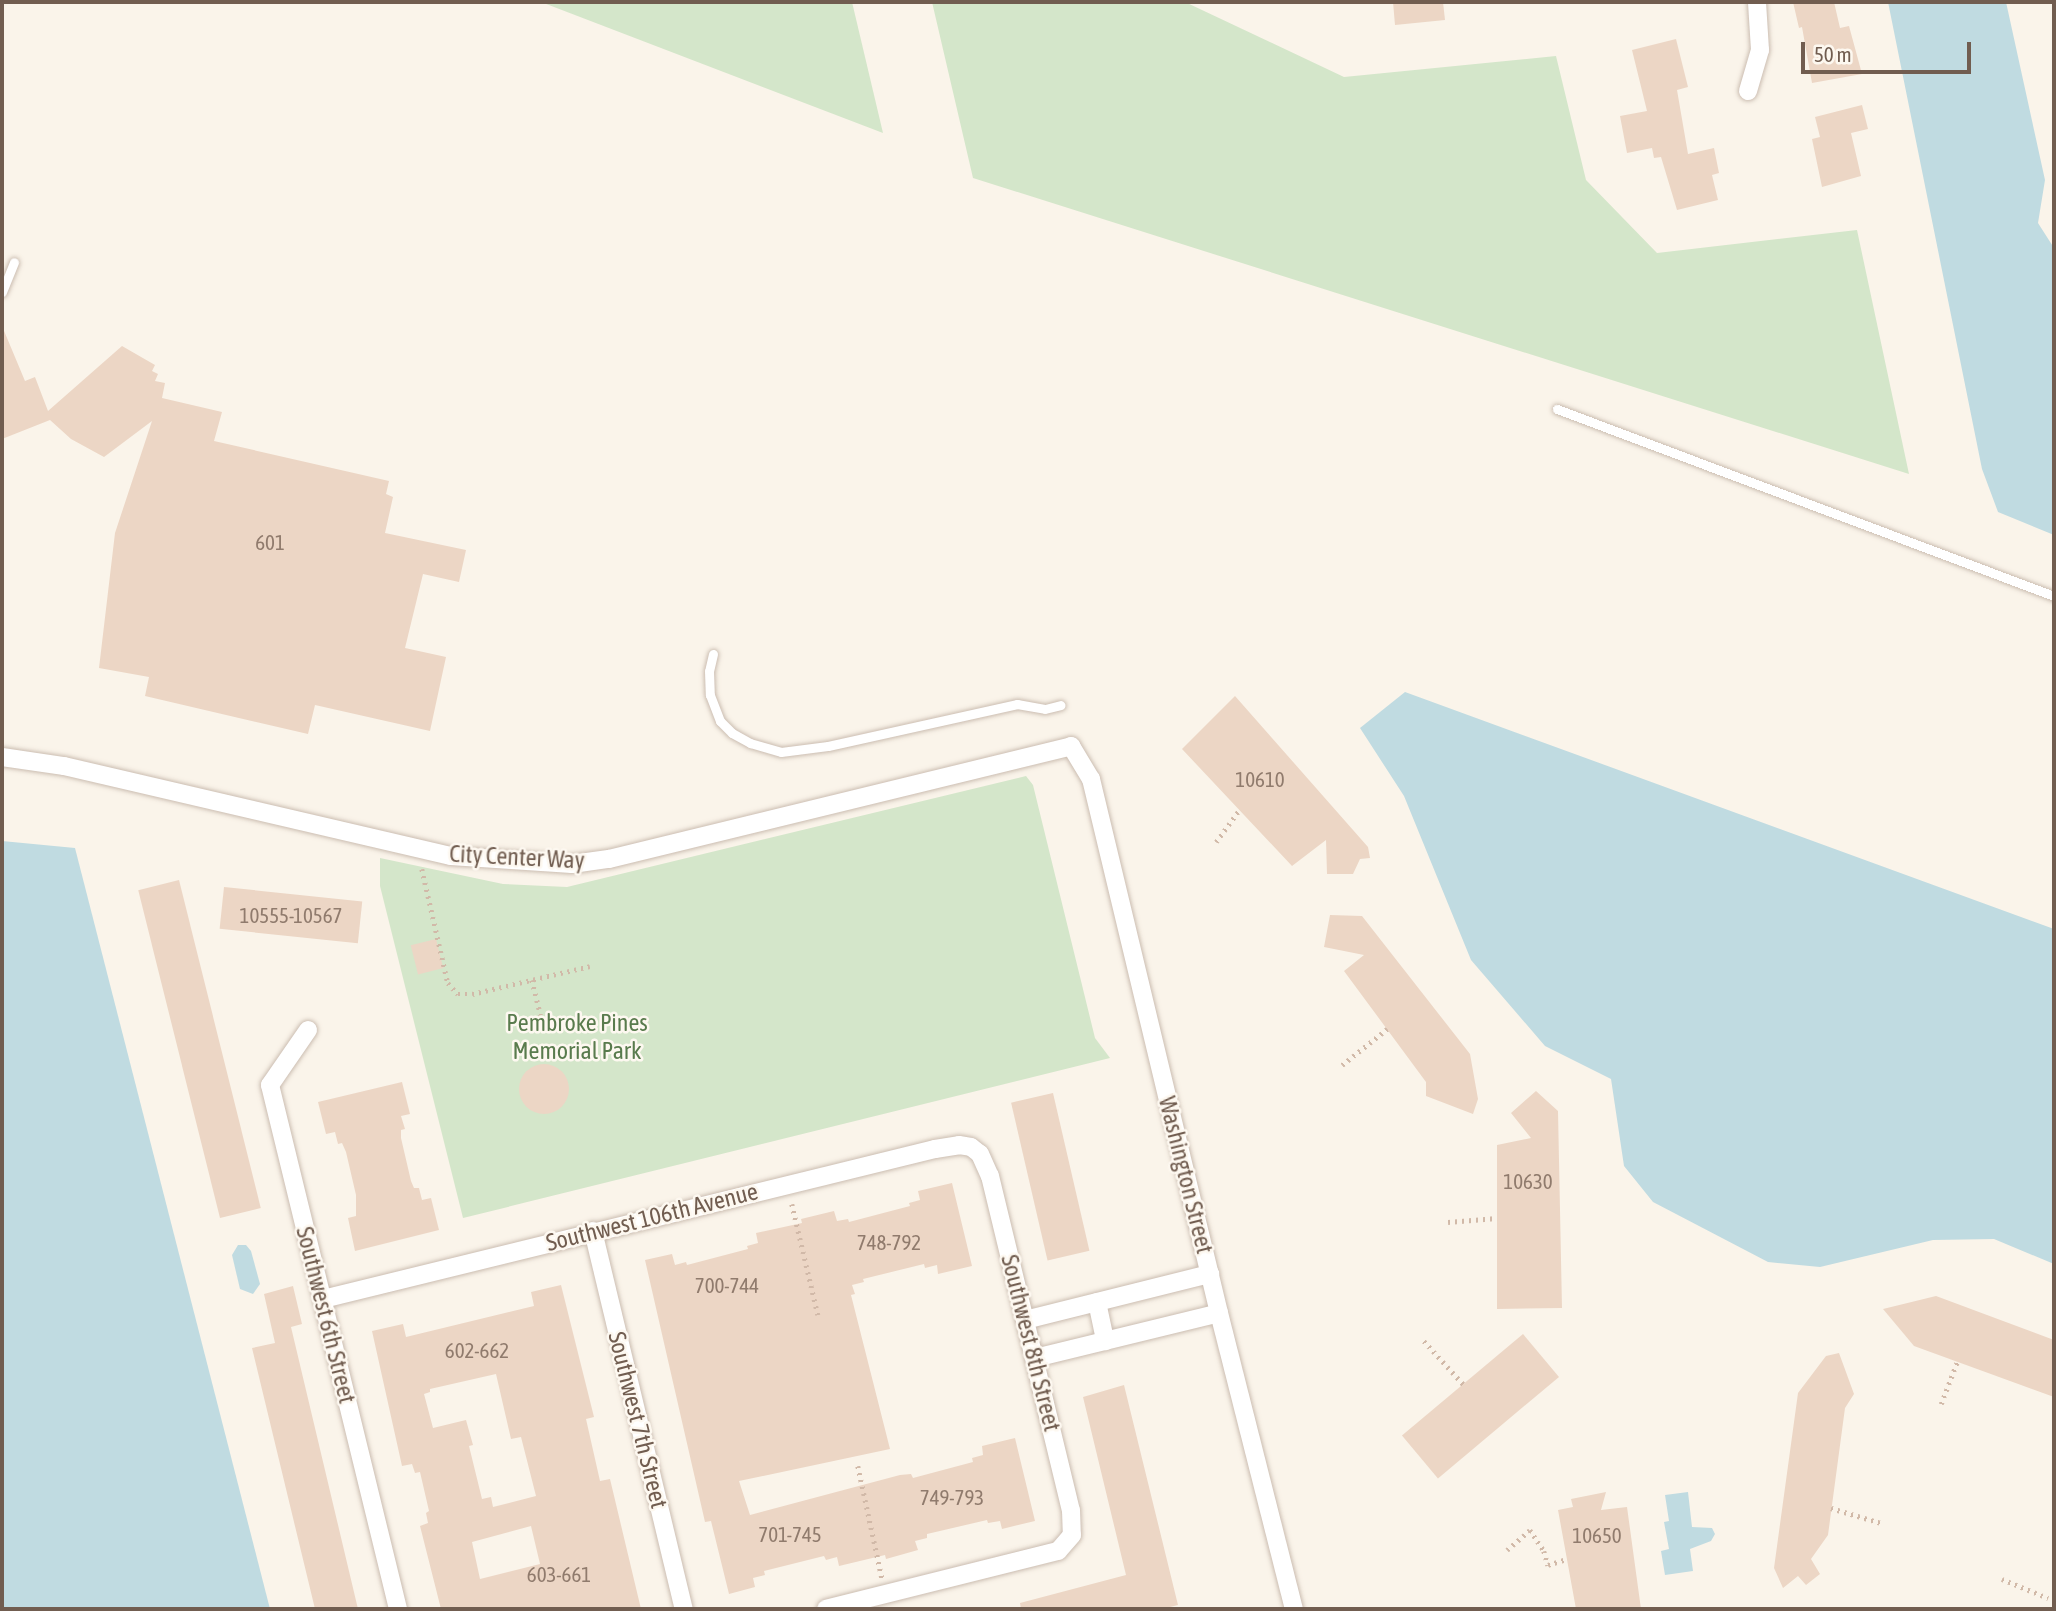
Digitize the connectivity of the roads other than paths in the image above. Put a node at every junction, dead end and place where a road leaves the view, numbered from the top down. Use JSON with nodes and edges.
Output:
{"nodes":[{"id":1,"x":1756,"y":2,"type":"edge"},
{"id":2,"x":1748,"y":91,"type":"dead end"},
{"id":3,"x":14,"y":262,"type":"dead end"},
{"id":4,"x":2,"y":292,"type":"edge"},
{"id":5,"x":1557,"y":410,"type":"dead end"},
{"id":6,"x":2054,"y":596,"type":"edge"},
{"id":7,"x":713,"y":654,"type":"dead end"},
{"id":8,"x":1061,"y":705,"type":"dead end"},
{"id":9,"x":1071,"y":746,"type":"joint"},
{"id":10,"x":2,"y":757,"type":"edge"},
{"id":11,"x":309,"y":1030,"type":"dead end"},
{"id":12,"x":980,"y":1154,"type":"joint"},
{"id":13,"x":593,"y":1231,"type":"junction"},
{"id":14,"x":1210,"y":1275,"type":"junction"},
{"id":15,"x":323,"y":1299,"type":"junction"},
{"id":16,"x":1097,"y":1302,"type":"junction"},
{"id":17,"x":1219,"y":1313,"type":"junction"},
{"id":18,"x":1025,"y":1320,"type":"junction"},
{"id":19,"x":1105,"y":1341,"type":"junction"},
{"id":20,"x":1035,"y":1358,"type":"junction"},
{"id":21,"x":398,"y":1609,"type":"edge"},
{"id":22,"x":684,"y":1609,"type":"edge"},
{"id":23,"x":826,"y":1609,"type":"edge"},
{"id":24,"x":1294,"y":1609,"type":"edge"}],
"edges":[{"from":1,"to":2,"type":"street"},
{"from":3,"to":4,"type":"lane"},
{"from":5,"to":6,"type":"lane"},
{"from":7,"to":8,"type":"lane"},
{"from":9,"to":10,"type":"street","name":"City Center Way"},
{"from":9,"to":14,"type":"street","name":"Washington Street"},
{"from":11,"to":15,"type":"street","name":"Southwest 6th Street"},
{"from":12,"to":13,"type":"street","name":"Southwest 106th Avenue"},
{"from":12,"to":18,"type":"street","name":"Southwest 8th Street"},
{"from":13,"to":15,"type":"street","name":"Southwest 106th Avenue"},
{"from":13,"to":22,"type":"street","name":"Southwest 7th Street"},
{"from":14,"to":16,"type":"street"},
{"from":14,"to":17,"type":"street","name":"Washington Street"},
{"from":15,"to":21,"type":"street","name":"Southwest 6th Street"},
{"from":16,"to":18,"type":"street"},
{"from":16,"to":19,"type":"street"},
{"from":17,"to":19,"type":"street"},
{"from":17,"to":24,"type":"street","name":"Washington Street"},
{"from":18,"to":20,"type":"street","name":"Southwest 8th Street"},
{"from":19,"to":20,"type":"street"},
{"from":20,"to":23,"type":"street","name":"Southwest 8th Street"}]}
